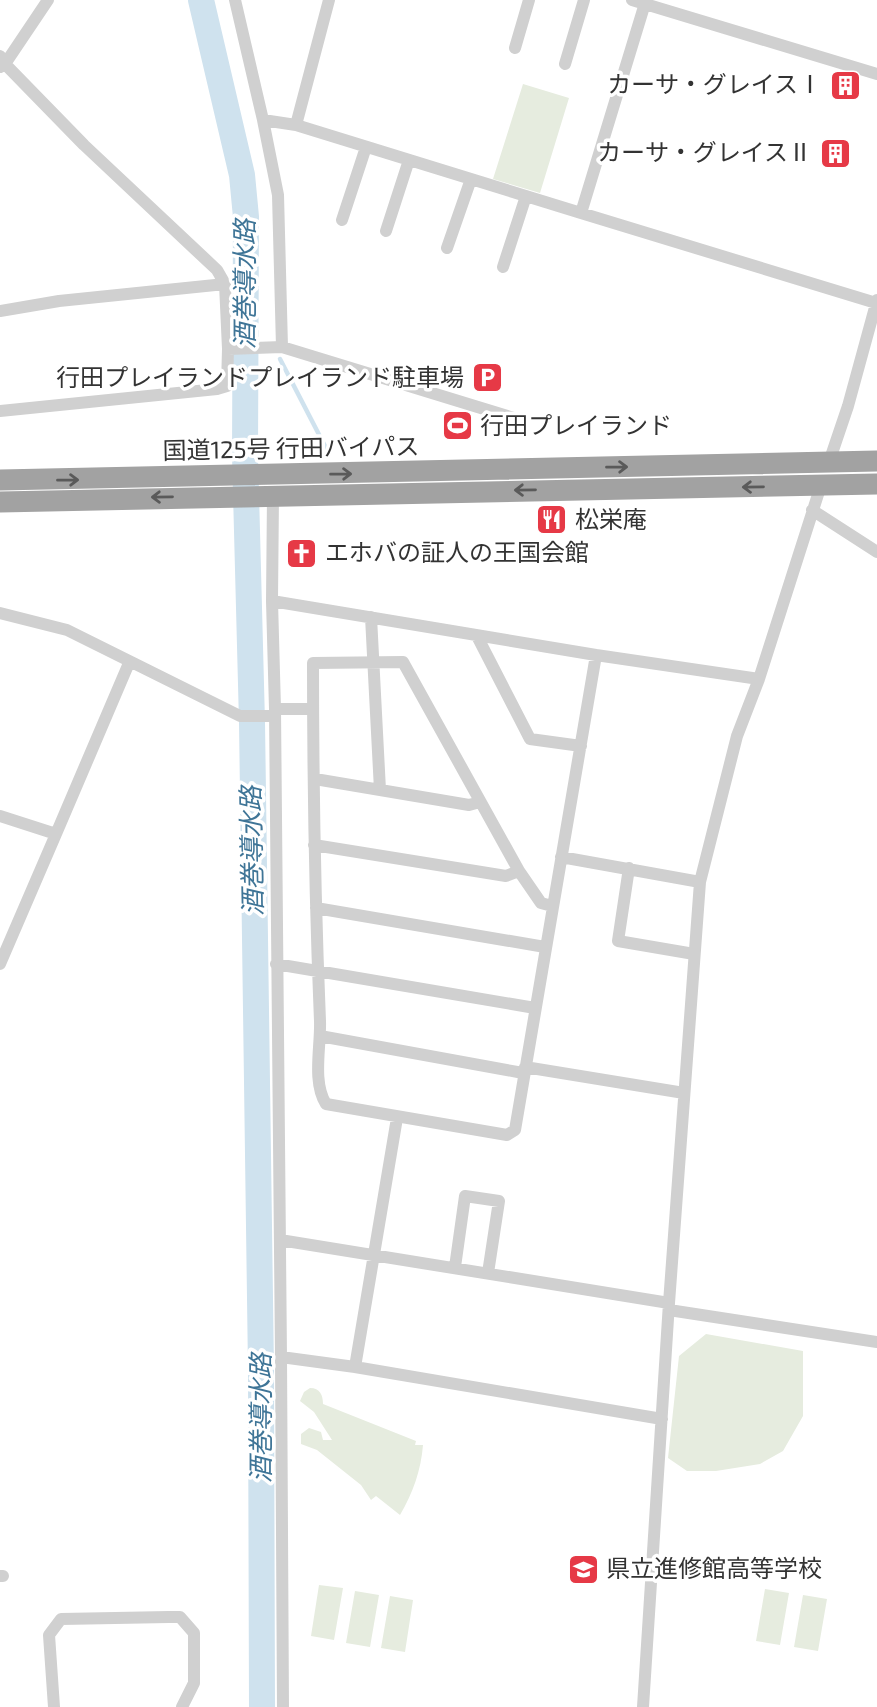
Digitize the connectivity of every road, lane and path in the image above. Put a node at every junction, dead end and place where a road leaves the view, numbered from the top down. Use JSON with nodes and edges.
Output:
{"nodes":[{"id":1,"x":48,"y":0,"type":"edge"},
{"id":2,"x":235,"y":0,"type":"edge"},
{"id":3,"x":329,"y":0,"type":"edge"},
{"id":4,"x":529,"y":0,"type":"edge"},
{"id":5,"x":584,"y":0,"type":"edge"},
{"id":6,"x":641,"y":1,"type":"edge"},
{"id":7,"x":515,"y":48,"type":"dead end"},
{"id":8,"x":2,"y":62,"type":"edge"},
{"id":9,"x":565,"y":64,"type":"dead end"},
{"id":10,"x":877,"y":74,"type":"edge"},
{"id":11,"x":263,"y":120,"type":"junction"},
{"id":12,"x":296,"y":125,"type":"junction"},
{"id":13,"x":366,"y":147,"type":"junction"},
{"id":14,"x":409,"y":160,"type":"junction"},
{"id":15,"x":471,"y":179,"type":"junction"},
{"id":16,"x":526,"y":196,"type":"junction"},
{"id":17,"x":581,"y":213,"type":"junction"},
{"id":18,"x":342,"y":220,"type":"dead end"},
{"id":19,"x":386,"y":231,"type":"dead end"},
{"id":20,"x":447,"y":248,"type":"dead end"},
{"id":21,"x":503,"y":267,"type":"dead end"},
{"id":22,"x":225,"y":284,"type":"junction"},
{"id":23,"x":877,"y":301,"type":"edge"},
{"id":24,"x":0,"y":311,"type":"edge"},
{"id":25,"x":282,"y":348,"type":"junction"},
{"id":26,"x":231,"y":349,"type":"junction"},
{"id":27,"x":0,"y":411,"type":"edge"},
{"id":28,"x":517,"y":419,"type":"dead end"},
{"id":29,"x":829,"y":461,"type":"junction"},
{"id":30,"x":877,"y":461,"type":"edge"},
{"id":31,"x":0,"y":480,"type":"edge"},
{"id":32,"x":877,"y":484,"type":"edge"},
{"id":33,"x":230,"y":486,"type":"junction"},
{"id":34,"x":821,"y":486,"type":"junction"},
{"id":35,"x":269,"y":489,"type":"junction"},
{"id":36,"x":0,"y":502,"type":"edge"},
{"id":37,"x":812,"y":510,"type":"junction"},
{"id":38,"x":877,"y":552,"type":"edge"},
{"id":39,"x":272,"y":601,"type":"junction"},
{"id":40,"x":0,"y":613,"type":"edge"},
{"id":41,"x":371,"y":617,"type":"junction"},
{"id":42,"x":477,"y":636,"type":"junction"},
{"id":43,"x":596,"y":655,"type":"junction"},
{"id":44,"x":372,"y":661,"type":"junction"},
{"id":45,"x":129,"y":663,"type":"junction"},
{"id":46,"x":759,"y":679,"type":"junction"},
{"id":47,"x":313,"y":709,"type":"junction"},
{"id":48,"x":271,"y":714,"type":"junction"},
{"id":49,"x":581,"y":746,"type":"junction"},
{"id":50,"x":314,"y":779,"type":"junction"},
{"id":51,"x":380,"y":790,"type":"junction"},
{"id":52,"x":480,"y":802,"type":"junction"},
{"id":53,"x":0,"y":816,"type":"edge"},
{"id":54,"x":56,"y":834,"type":"junction"},
{"id":55,"x":314,"y":845,"type":"junction"},
{"id":56,"x":561,"y":857,"type":"junction"},
{"id":57,"x":629,"y":868,"type":"junction"},
{"id":58,"x":519,"y":871,"type":"junction"},
{"id":59,"x":700,"y":882,"type":"junction"},
{"id":60,"x":552,"y":906,"type":"junction"},
{"id":61,"x":316,"y":908,"type":"junction"},
{"id":62,"x":545,"y":947,"type":"junction"},
{"id":63,"x":694,"y":954,"type":"junction"},
{"id":64,"x":0,"y":964,"type":"edge"},
{"id":65,"x":276,"y":964,"type":"junction"},
{"id":66,"x":318,"y":971,"type":"junction"},
{"id":67,"x":535,"y":1009,"type":"junction"},
{"id":68,"x":320,"y":1036,"type":"junction"},
{"id":69,"x":524,"y":1070,"type":"junction"},
{"id":70,"x":684,"y":1093,"type":"junction"},
{"id":71,"x":397,"y":1118,"type":"junction"},
{"id":72,"x":279,"y":1240,"type":"junction"},
{"id":73,"x":375,"y":1254,"type":"junction"},
{"id":74,"x":455,"y":1267,"type":"junction"},
{"id":75,"x":488,"y":1273,"type":"junction"},
{"id":76,"x":669,"y":1306,"type":"junction"},
{"id":77,"x":877,"y":1342,"type":"edge"},
{"id":78,"x":281,"y":1357,"type":"junction"},
{"id":79,"x":355,"y":1367,"type":"junction"},
{"id":80,"x":662,"y":1419,"type":"junction"},
{"id":81,"x":54,"y":1707,"type":"edge"},
{"id":82,"x":182,"y":1707,"type":"edge"},
{"id":83,"x":283,"y":1707,"type":"edge"},
{"id":84,"x":643,"y":1707,"type":"edge"}],
"edges":[{"from":1,"to":8,"type":"street"},
{"from":2,"to":11,"type":"street"},
{"from":3,"to":12,"type":"street"},
{"from":4,"to":7,"type":"street"},
{"from":5,"to":9,"type":"street"},
{"from":6,"to":10,"type":"street"},
{"from":6,"to":17,"type":"street"},
{"from":8,"to":22,"type":"street"},
{"from":11,"to":12,"type":"street"},
{"from":11,"to":25,"type":"street"},
{"from":12,"to":13,"type":"street"},
{"from":13,"to":14,"type":"street"},
{"from":13,"to":18,"type":"street"},
{"from":14,"to":15,"type":"street"},
{"from":14,"to":19,"type":"street"},
{"from":15,"to":16,"type":"street"},
{"from":15,"to":20,"type":"street"},
{"from":16,"to":17,"type":"street"},
{"from":16,"to":21,"type":"street"},
{"from":17,"to":23,"type":"street"},
{"from":22,"to":24,"type":"street"},
{"from":22,"to":26,"type":"street"},
{"from":23,"to":29,"type":"street"},
{"from":25,"to":26,"type":"street"},
{"from":25,"to":28,"type":"street"},
{"from":26,"to":27,"type":"street"},
{"from":29,"to":30,"type":"highway","name":"国道125号 行田バイパス"},
{"from":29,"to":34,"type":"street"},
{"from":35,"to":29,"type":"highway","name":"国道125号 行田バイパス","one_way":true},
{"from":31,"to":33,"type":"highway","name":"国道125号 行田バイパス","one_way":true},
{"from":32,"to":34,"type":"highway","name":"国道125号 行田バイパス"},
{"from":33,"to":35,"type":"highway","name":"国道125号 行田バイパス"},
{"from":33,"to":36,"type":"highway","name":"国道125号 行田バイパス","one_way":true},
{"from":34,"to":35,"type":"highway","name":"国道125号 行田バイパス","one_way":true},
{"from":34,"to":37,"type":"street"},
{"from":35,"to":39,"type":"street"},
{"from":37,"to":38,"type":"street"},
{"from":37,"to":46,"type":"street"},
{"from":39,"to":41,"type":"street"},
{"from":39,"to":48,"type":"street"},
{"from":40,"to":45,"type":"street"},
{"from":41,"to":42,"type":"street"},
{"from":41,"to":44,"type":"street"},
{"from":42,"to":43,"type":"street"},
{"from":42,"to":49,"type":"street"},
{"from":43,"to":46,"type":"street"},
{"from":43,"to":49,"type":"street"},
{"from":44,"to":47,"type":"street"},
{"from":44,"to":51,"type":"street"},
{"from":44,"to":52,"type":"street"},
{"from":45,"to":48,"type":"street"},
{"from":45,"to":54,"type":"street"},
{"from":46,"to":59,"type":"street"},
{"from":47,"to":48,"type":"street"},
{"from":47,"to":50,"type":"street"},
{"from":48,"to":65,"type":"street"},
{"from":49,"to":56,"type":"street"},
{"from":50,"to":51,"type":"street"},
{"from":50,"to":55,"type":"street"},
{"from":51,"to":52,"type":"street"},
{"from":52,"to":58,"type":"street"},
{"from":53,"to":54,"type":"street"},
{"from":54,"to":64,"type":"street"},
{"from":55,"to":58,"type":"street"},
{"from":55,"to":61,"type":"street"},
{"from":56,"to":57,"type":"street"},
{"from":56,"to":60,"type":"street"},
{"from":57,"to":59,"type":"street"},
{"from":57,"to":63,"type":"street"},
{"from":58,"to":60,"type":"street"},
{"from":59,"to":63,"type":"street"},
{"from":60,"to":62,"type":"street"},
{"from":61,"to":62,"type":"street"},
{"from":61,"to":66,"type":"street"},
{"from":62,"to":67,"type":"street"},
{"from":63,"to":70,"type":"street"},
{"from":65,"to":66,"type":"street"},
{"from":65,"to":72,"type":"street"},
{"from":66,"to":67,"type":"street"},
{"from":66,"to":68,"type":"street"},
{"from":67,"to":69,"type":"street"},
{"from":68,"to":69,"type":"street"},
{"from":68,"to":71,"type":"street"},
{"from":69,"to":70,"type":"street"},
{"from":69,"to":71,"type":"street"},
{"from":70,"to":76,"type":"street"},
{"from":71,"to":73,"type":"street"},
{"from":72,"to":73,"type":"street"},
{"from":72,"to":78,"type":"street"},
{"from":73,"to":74,"type":"street"},
{"from":73,"to":79,"type":"street"},
{"from":74,"to":75,"type":"street"},
{"from":74,"to":75,"type":"street"},
{"from":75,"to":76,"type":"street"},
{"from":76,"to":77,"type":"street"},
{"from":76,"to":80,"type":"street"},
{"from":78,"to":79,"type":"street"},
{"from":78,"to":83,"type":"street"},
{"from":79,"to":80,"type":"street"},
{"from":80,"to":84,"type":"street"},
{"from":81,"to":82,"type":"street"}]}
